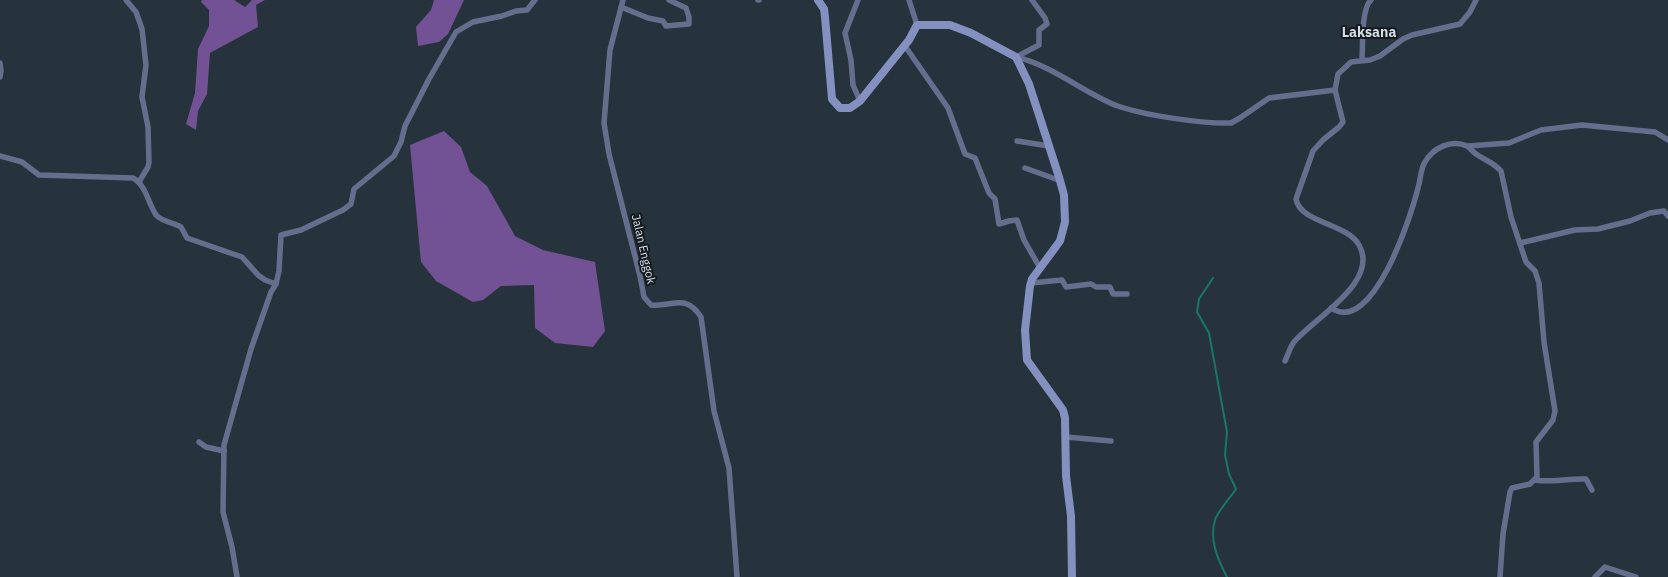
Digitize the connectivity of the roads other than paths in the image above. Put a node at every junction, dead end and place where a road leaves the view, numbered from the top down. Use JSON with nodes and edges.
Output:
{"nodes":[{"id":1,"x":126,"y":0,"type":"edge"},
{"id":2,"x":535,"y":0,"type":"edge"},
{"id":3,"x":623,"y":0,"type":"edge"},
{"id":4,"x":669,"y":0,"type":"edge"},
{"id":5,"x":818,"y":0,"type":"edge"},
{"id":6,"x":858,"y":0,"type":"edge"},
{"id":7,"x":909,"y":0,"type":"edge"},
{"id":8,"x":1032,"y":0,"type":"edge"},
{"id":9,"x":1371,"y":0,"type":"edge"},
{"id":10,"x":1476,"y":0,"type":"edge"},
{"id":11,"x":621,"y":8,"type":"junction"},
{"id":12,"x":917,"y":25,"type":"junction"},
{"id":13,"x":904,"y":46,"type":"junction"},
{"id":14,"x":1016,"y":57,"type":"junction"},
{"id":15,"x":1362,"y":59,"type":"junction"},
{"id":16,"x":0,"y":63,"type":"edge"},
{"id":17,"x":0,"y":77,"type":"edge"},
{"id":18,"x":1335,"y":90,"type":"junction"},
{"id":19,"x":860,"y":100,"type":"junction"},
{"id":20,"x":1668,"y":140,"type":"edge"},
{"id":21,"x":1017,"y":141,"type":"dead end"},
{"id":22,"x":1049,"y":146,"type":"junction"},
{"id":23,"x":1468,"y":146,"type":"junction"},
{"id":24,"x":0,"y":156,"type":"edge"},
{"id":25,"x":1025,"y":168,"type":"dead end"},
{"id":26,"x":1060,"y":181,"type":"junction"},
{"id":27,"x":139,"y":182,"type":"junction"},
{"id":28,"x":1668,"y":216,"type":"edge"},
{"id":29,"x":1520,"y":243,"type":"junction"},
{"id":30,"x":1040,"y":268,"type":"junction"},
{"id":31,"x":1031,"y":283,"type":"junction"},
{"id":32,"x":276,"y":284,"type":"junction"},
{"id":33,"x":1127,"y":294,"type":"dead end"},
{"id":34,"x":1331,"y":308,"type":"junction"},
{"id":35,"x":1285,"y":361,"type":"dead end"},
{"id":36,"x":1066,"y":437,"type":"junction"},
{"id":37,"x":1111,"y":441,"type":"dead end"},
{"id":38,"x":199,"y":442,"type":"dead end"},
{"id":39,"x":224,"y":451,"type":"junction"},
{"id":40,"x":1535,"y":480,"type":"junction"},
{"id":41,"x":1592,"y":490,"type":"dead end"},
{"id":42,"x":237,"y":577,"type":"edge"},
{"id":43,"x":737,"y":577,"type":"edge"},
{"id":44,"x":1072,"y":577,"type":"edge"},
{"id":45,"x":1500,"y":577,"type":"edge"},
{"id":46,"x":1595,"y":577,"type":"edge"},
{"id":47,"x":1636,"y":577,"type":"edge"}],
"edges":[{"from":1,"to":27,"type":"street"},
{"from":2,"to":32,"type":"street"},
{"from":3,"to":11,"type":"street","name":"Jalan Enggok"},
{"from":4,"to":11,"type":"street"},
{"from":5,"to":19,"type":"main road"},
{"from":6,"to":19,"type":"street"},
{"from":7,"to":12,"type":"street"},
{"from":8,"to":14,"type":"street"},
{"from":9,"to":15,"type":"street"},
{"from":10,"to":15,"type":"street"},
{"from":11,"to":43,"type":"street","name":"Jalan Enggok"},
{"from":12,"to":13,"type":"main road"},
{"from":12,"to":14,"type":"main road"},
{"from":13,"to":19,"type":"main road"},
{"from":13,"to":30,"type":"street"},
{"from":14,"to":18,"type":"street"},
{"from":14,"to":22,"type":"main road"},
{"from":15,"to":18,"type":"street"},
{"from":16,"to":17,"type":"street"},
{"from":18,"to":34,"type":"street"},
{"from":20,"to":23,"type":"street"},
{"from":21,"to":22,"type":"street"},
{"from":22,"to":26,"type":"main road"},
{"from":23,"to":29,"type":"street"},
{"from":23,"to":34,"type":"street"},
{"from":24,"to":27,"type":"street"},
{"from":25,"to":26,"type":"street"},
{"from":26,"to":30,"type":"main road"},
{"from":27,"to":32,"type":"street"},
{"from":28,"to":29,"type":"street"},
{"from":29,"to":40,"type":"street"},
{"from":30,"to":31,"type":"main road"},
{"from":31,"to":33,"type":"street"},
{"from":31,"to":36,"type":"main road"},
{"from":32,"to":39,"type":"street"},
{"from":34,"to":35,"type":"street"},
{"from":36,"to":37,"type":"street"},
{"from":36,"to":44,"type":"main road"},
{"from":38,"to":39,"type":"street"},
{"from":39,"to":42,"type":"street"},
{"from":40,"to":41,"type":"street"},
{"from":40,"to":45,"type":"street"},
{"from":46,"to":47,"type":"street"}]}
